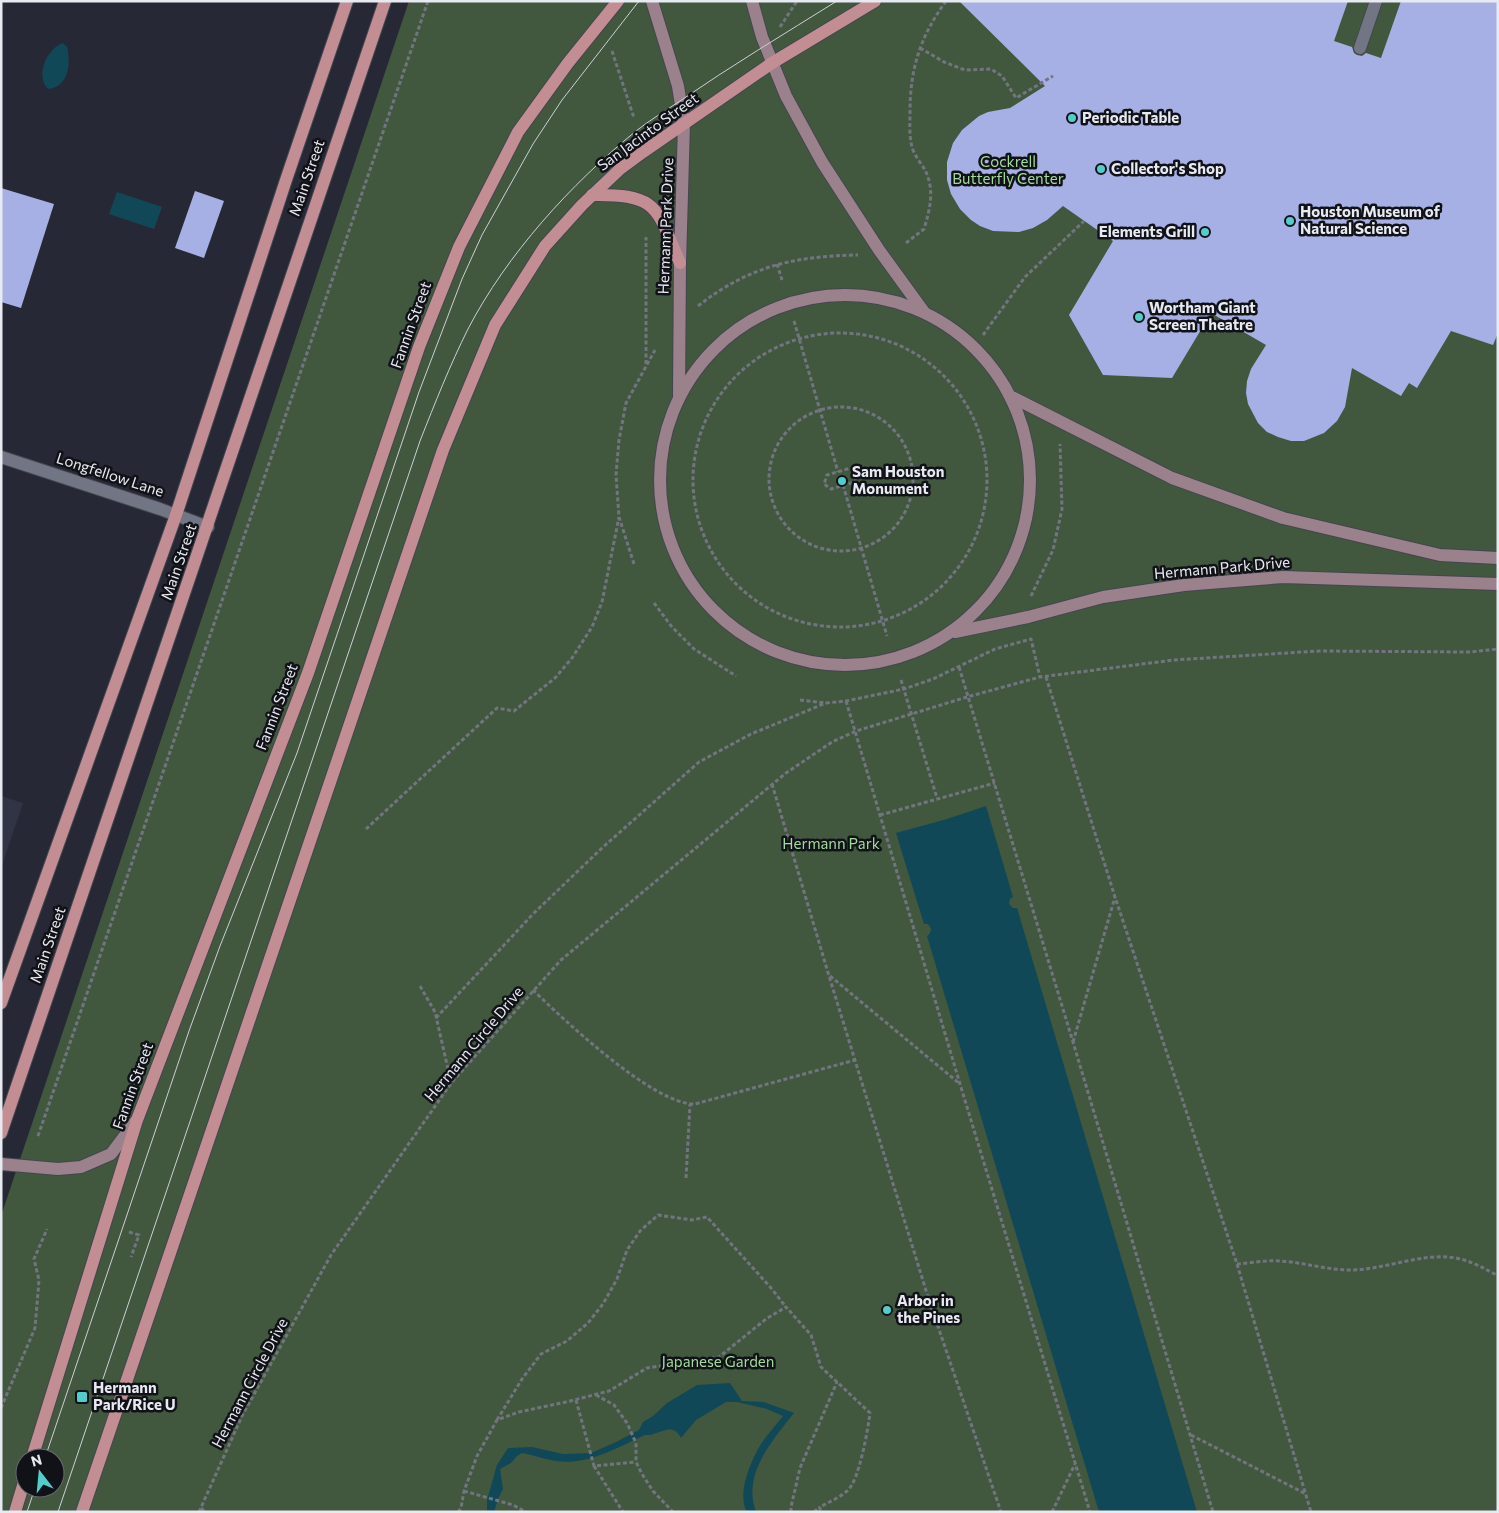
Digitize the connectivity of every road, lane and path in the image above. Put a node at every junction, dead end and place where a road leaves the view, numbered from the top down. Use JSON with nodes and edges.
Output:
{"nodes":[{"id":1,"x":348,"y":1,"type":"edge"},
{"id":2,"x":385,"y":1,"type":"edge"},
{"id":3,"x":428,"y":1,"type":"edge"},
{"id":4,"x":618,"y":1,"type":"edge"},
{"id":5,"x":652,"y":1,"type":"edge"},
{"id":6,"x":752,"y":1,"type":"edge"},
{"id":7,"x":797,"y":1,"type":"edge"},
{"id":8,"x":875,"y":1,"type":"edge"},
{"id":9,"x":946,"y":1,"type":"edge"},
{"id":10,"x":1376,"y":1,"type":"edge"},
{"id":11,"x":780,"y":27,"type":"dead end"},
{"id":12,"x":920,"y":48,"type":"junction"},
{"id":13,"x":1360,"y":48,"type":"dead end"},
{"id":14,"x":612,"y":51,"type":"dead end"},
{"id":15,"x":772,"y":63,"type":"junction"},
{"id":16,"x":1053,"y":76,"type":"dead end"},
{"id":17,"x":634,"y":118,"type":"dead end"},
{"id":18,"x":684,"y":124,"type":"junction"},
{"id":19,"x":592,"y":195,"type":"junction"},
{"id":20,"x":1084,"y":221,"type":"dead end"},
{"id":21,"x":646,"y":229,"type":"dead end"},
{"id":22,"x":906,"y":243,"type":"dead end"},
{"id":23,"x":858,"y":255,"type":"dead end"},
{"id":24,"x":680,"y":263,"type":"junction"},
{"id":25,"x":777,"y":264,"type":"junction"},
{"id":26,"x":782,"y":280,"type":"dead end"},
{"id":27,"x":694,"y":310,"type":"dead end"},
{"id":28,"x":924,"y":312,"type":"junction"},
{"id":29,"x":794,"y":321,"type":"dead end"},
{"id":30,"x":983,"y":335,"type":"dead end"},
{"id":31,"x":799,"y":339,"type":"junction"},
{"id":32,"x":655,"y":350,"type":"dead end"},
{"id":33,"x":646,"y":365,"type":"junction"},
{"id":34,"x":679,"y":395,"type":"junction"},
{"id":35,"x":1012,"y":397,"type":"junction"},
{"id":36,"x":820,"y":410,"type":"junction"},
{"id":37,"x":1059,"y":438,"type":"dead end"},
{"id":38,"x":1,"y":457,"type":"edge"},
{"id":39,"x":838,"y":472,"type":"junction"},
{"id":40,"x":843,"y":486,"type":"junction"},
{"id":41,"x":176,"y":515,"type":"junction"},
{"id":42,"x":619,"y":516,"type":"junction"},
{"id":43,"x":208,"y":527,"type":"junction"},
{"id":44,"x":861,"y":548,"type":"junction"},
{"id":45,"x":1498,"y":558,"type":"edge"},
{"id":46,"x":634,"y":564,"type":"dead end"},
{"id":47,"x":1498,"y":584,"type":"edge"},
{"id":48,"x":1028,"y":601,"type":"dead end"},
{"id":49,"x":654,"y":603,"type":"dead end"},
{"id":50,"x":883,"y":620,"type":"junction"},
{"id":51,"x":953,"y":632,"type":"junction"},
{"id":52,"x":887,"y":636,"type":"dead end"},
{"id":53,"x":1498,"y":649,"type":"edge"},
{"id":54,"x":959,"y":668,"type":"junction"},
{"id":55,"x":736,"y":676,"type":"dead end"},
{"id":56,"x":1046,"y":676,"type":"junction"},
{"id":57,"x":1040,"y":678,"type":"junction"},
{"id":58,"x":901,"y":680,"type":"dead end"},
{"id":59,"x":904,"y":689,"type":"junction"},
{"id":60,"x":967,"y":696,"type":"junction"},
{"id":61,"x":800,"y":700,"type":"dead end"},
{"id":62,"x":846,"y":701,"type":"junction"},
{"id":63,"x":826,"y":703,"type":"junction"},
{"id":64,"x":911,"y":714,"type":"junction"},
{"id":65,"x":856,"y":731,"type":"junction"},
{"id":66,"x":995,"y":782,"type":"junction"},
{"id":67,"x":772,"y":784,"type":"junction"},
{"id":68,"x":937,"y":798,"type":"junction"},
{"id":69,"x":880,"y":815,"type":"junction"},
{"id":70,"x":366,"y":828,"type":"dead end"},
{"id":71,"x":1115,"y":896,"type":"junction"},
{"id":72,"x":829,"y":976,"type":"junction"},
{"id":73,"x":420,"y":986,"type":"dead end"},
{"id":74,"x":533,"y":990,"type":"junction"},
{"id":75,"x":1,"y":1003,"type":"edge"},
{"id":76,"x":436,"y":1018,"type":"junction"},
{"id":77,"x":1073,"y":1042,"type":"junction"},
{"id":78,"x":855,"y":1060,"type":"junction"},
{"id":79,"x":452,"y":1082,"type":"junction"},
{"id":80,"x":960,"y":1084,"type":"junction"},
{"id":81,"x":690,"y":1104,"type":"junction"},
{"id":82,"x":137,"y":1120,"type":"junction"},
{"id":83,"x":1,"y":1133,"type":"edge"},
{"id":84,"x":38,"y":1136,"type":"dead end"},
{"id":85,"x":1,"y":1164,"type":"edge"},
{"id":86,"x":686,"y":1178,"type":"dead end"},
{"id":87,"x":47,"y":1229,"type":"dead end"},
{"id":88,"x":129,"y":1232,"type":"dead end"},
{"id":89,"x":132,"y":1257,"type":"dead end"},
{"id":90,"x":1237,"y":1264,"type":"junction"},
{"id":91,"x":1498,"y":1276,"type":"edge"},
{"id":92,"x":928,"y":1297,"type":"junction"},
{"id":93,"x":898,"y":1306,"type":"dead end"},
{"id":94,"x":786,"y":1307,"type":"junction"},
{"id":95,"x":837,"y":1382,"type":"junction"},
{"id":96,"x":596,"y":1395,"type":"junction"},
{"id":97,"x":576,"y":1400,"type":"junction"},
{"id":98,"x":1,"y":1408,"type":"edge"},
{"id":99,"x":497,"y":1420,"type":"junction"},
{"id":100,"x":1191,"y":1435,"type":"junction"},
{"id":101,"x":35,"y":1448,"type":"edge"},
{"id":102,"x":636,"y":1462,"type":"junction"},
{"id":103,"x":594,"y":1464,"type":"junction"},
{"id":104,"x":1076,"y":1464,"type":"junction"},
{"id":105,"x":464,"y":1491,"type":"junction"},
{"id":106,"x":1306,"y":1494,"type":"junction"},
{"id":107,"x":19,"y":1498,"type":"edge"},
{"id":108,"x":200,"y":1510,"type":"edge"},
{"id":109,"x":820,"y":1510,"type":"edge"},
{"id":110,"x":15,"y":1512,"type":"edge"},
{"id":111,"x":82,"y":1512,"type":"edge"},
{"id":112,"x":205,"y":1512,"type":"edge"},
{"id":113,"x":458,"y":1512,"type":"edge"},
{"id":114,"x":526,"y":1512,"type":"edge"},
{"id":115,"x":624,"y":1512,"type":"edge"},
{"id":116,"x":672,"y":1512,"type":"edge"},
{"id":117,"x":791,"y":1512,"type":"edge"},
{"id":118,"x":814,"y":1512,"type":"edge"},
{"id":119,"x":1001,"y":1512,"type":"edge"},
{"id":120,"x":1052,"y":1512,"type":"edge"},
{"id":121,"x":1090,"y":1512,"type":"edge"},
{"id":122,"x":1213,"y":1512,"type":"edge"},
{"id":123,"x":1312,"y":1512,"type":"edge"}],
"edges":[{"from":1,"to":41,"type":"main road","name":"Main Street"},
{"from":2,"to":43,"type":"main road","name":"Main Street"},
{"from":3,"to":84,"type":"path"},
{"from":4,"to":82,"type":"main road","name":"Fannin Street"},
{"from":5,"to":18,"type":"street","name":"Hermann Park Drive"},
{"from":6,"to":15,"type":"street"},
{"from":7,"to":11,"type":"path"},
{"from":8,"to":15,"type":"main road","name":"San Jacinto Street"},
{"from":9,"to":12,"type":"path"},
{"from":10,"to":13,"type":"street"},
{"from":12,"to":16,"type":"path"},
{"from":12,"to":22,"type":"path"},
{"from":14,"to":17,"type":"path"},
{"from":15,"to":18,"type":"main road","name":"San Jacinto Street"},
{"from":15,"to":28,"type":"street"},
{"from":18,"to":19,"type":"main road","name":"San Jacinto Street"},
{"from":18,"to":24,"type":"street","name":"Hermann Park Drive"},
{"from":19,"to":24,"type":"main road"},
{"from":19,"to":111,"type":"main road","name":"San Jacinto Street"},
{"from":20,"to":30,"type":"path"},
{"from":21,"to":33,"type":"path"},
{"from":23,"to":25,"type":"path"},
{"from":24,"to":34,"type":"street","name":"Hermann Park Drive"},
{"from":25,"to":26,"type":"path"},
{"from":25,"to":27,"type":"path"},
{"from":28,"to":34,"type":"street"},
{"from":28,"to":35,"type":"street"},
{"from":29,"to":31,"type":"path"},
{"from":31,"to":36,"type":"path"},
{"from":31,"to":50,"type":"path"},
{"from":31,"to":50,"type":"path"},
{"from":32,"to":33,"type":"path"},
{"from":33,"to":42,"type":"path"},
{"from":34,"to":51,"type":"street"},
{"from":35,"to":45,"type":"street"},
{"from":35,"to":51,"type":"street"},
{"from":36,"to":39,"type":"path"},
{"from":36,"to":44,"type":"path"},
{"from":36,"to":44,"type":"path"},
{"from":37,"to":48,"type":"path"},
{"from":38,"to":41,"type":"street","name":"Longfellow Lane"},
{"from":39,"to":40,"type":"path"},
{"from":39,"to":40,"type":"path"},
{"from":40,"to":44,"type":"path"},
{"from":41,"to":43,"type":"street","name":"Longfellow Lane"},
{"from":41,"to":75,"type":"main road","name":"Main Street"},
{"from":42,"to":46,"type":"path"},
{"from":42,"to":70,"type":"path"},
{"from":43,"to":83,"type":"main road","name":"Main Street"},
{"from":44,"to":50,"type":"path"},
{"from":47,"to":51,"type":"street","name":"Hermann Park Drive"},
{"from":49,"to":55,"type":"path"},
{"from":50,"to":52,"type":"path"},
{"from":53,"to":56,"type":"path","name":"Hermann Circle Drive"},
{"from":54,"to":57,"type":"path"},
{"from":54,"to":59,"type":"path"},
{"from":54,"to":60,"type":"path"},
{"from":56,"to":57,"type":"path","name":"Hermann Circle Drive"},
{"from":56,"to":71,"type":"path"},
{"from":57,"to":60,"type":"path","name":"Hermann Circle Drive"},
{"from":58,"to":59,"type":"path"},
{"from":59,"to":62,"type":"path"},
{"from":59,"to":64,"type":"path"},
{"from":60,"to":64,"type":"path","name":"Hermann Circle Drive"},
{"from":60,"to":66,"type":"path"},
{"from":61,"to":63,"type":"path"},
{"from":62,"to":63,"type":"path"},
{"from":62,"to":65,"type":"path"},
{"from":63,"to":76,"type":"path"},
{"from":64,"to":65,"type":"path","name":"Hermann Circle Drive"},
{"from":64,"to":68,"type":"path"},
{"from":65,"to":67,"type":"path","name":"Hermann Circle Drive"},
{"from":65,"to":69,"type":"path"},
{"from":66,"to":68,"type":"path"},
{"from":66,"to":77,"type":"path"},
{"from":67,"to":72,"type":"path"},
{"from":67,"to":74,"type":"path","name":"Hermann Circle Drive"},
{"from":68,"to":69,"type":"path"},
{"from":69,"to":80,"type":"path"},
{"from":71,"to":77,"type":"path"},
{"from":71,"to":90,"type":"path"},
{"from":72,"to":78,"type":"path"},
{"from":72,"to":80,"type":"path"},
{"from":73,"to":76,"type":"path"},
{"from":74,"to":79,"type":"path","name":"Hermann Circle Drive"},
{"from":74,"to":81,"type":"path"},
{"from":76,"to":79,"type":"path"},
{"from":77,"to":100,"type":"path"},
{"from":78,"to":81,"type":"path"},
{"from":78,"to":92,"type":"path"},
{"from":79,"to":108,"type":"path","name":"Hermann Circle Drive"},
{"from":80,"to":104,"type":"path"},
{"from":81,"to":86,"type":"path"},
{"from":82,"to":85,"type":"street"},
{"from":82,"to":101,"type":"main road","name":"Fannin Street"},
{"from":87,"to":98,"type":"path"},
{"from":88,"to":89,"type":"path"},
{"from":90,"to":91,"type":"path"},
{"from":90,"to":106,"type":"path"},
{"from":92,"to":93,"type":"path"},
{"from":92,"to":119,"type":"path"},
{"from":94,"to":95,"type":"path"},
{"from":94,"to":96,"type":"path"},
{"from":94,"to":99,"type":"path"},
{"from":95,"to":109,"type":"path"},
{"from":95,"to":117,"type":"path"},
{"from":96,"to":97,"type":"path"},
{"from":96,"to":102,"type":"path"},
{"from":97,"to":99,"type":"path"},
{"from":97,"to":103,"type":"path"},
{"from":99,"to":105,"type":"path"},
{"from":100,"to":106,"type":"path"},
{"from":100,"to":122,"type":"path"},
{"from":102,"to":103,"type":"path"},
{"from":102,"to":116,"type":"path"},
{"from":103,"to":115,"type":"path"},
{"from":104,"to":120,"type":"path"},
{"from":104,"to":121,"type":"path"},
{"from":105,"to":113,"type":"path"},
{"from":105,"to":114,"type":"path"},
{"from":106,"to":123,"type":"path"},
{"from":107,"to":110,"type":"main road"},
{"from":108,"to":112,"type":"path"},
{"from":109,"to":118,"type":"path"}]}
